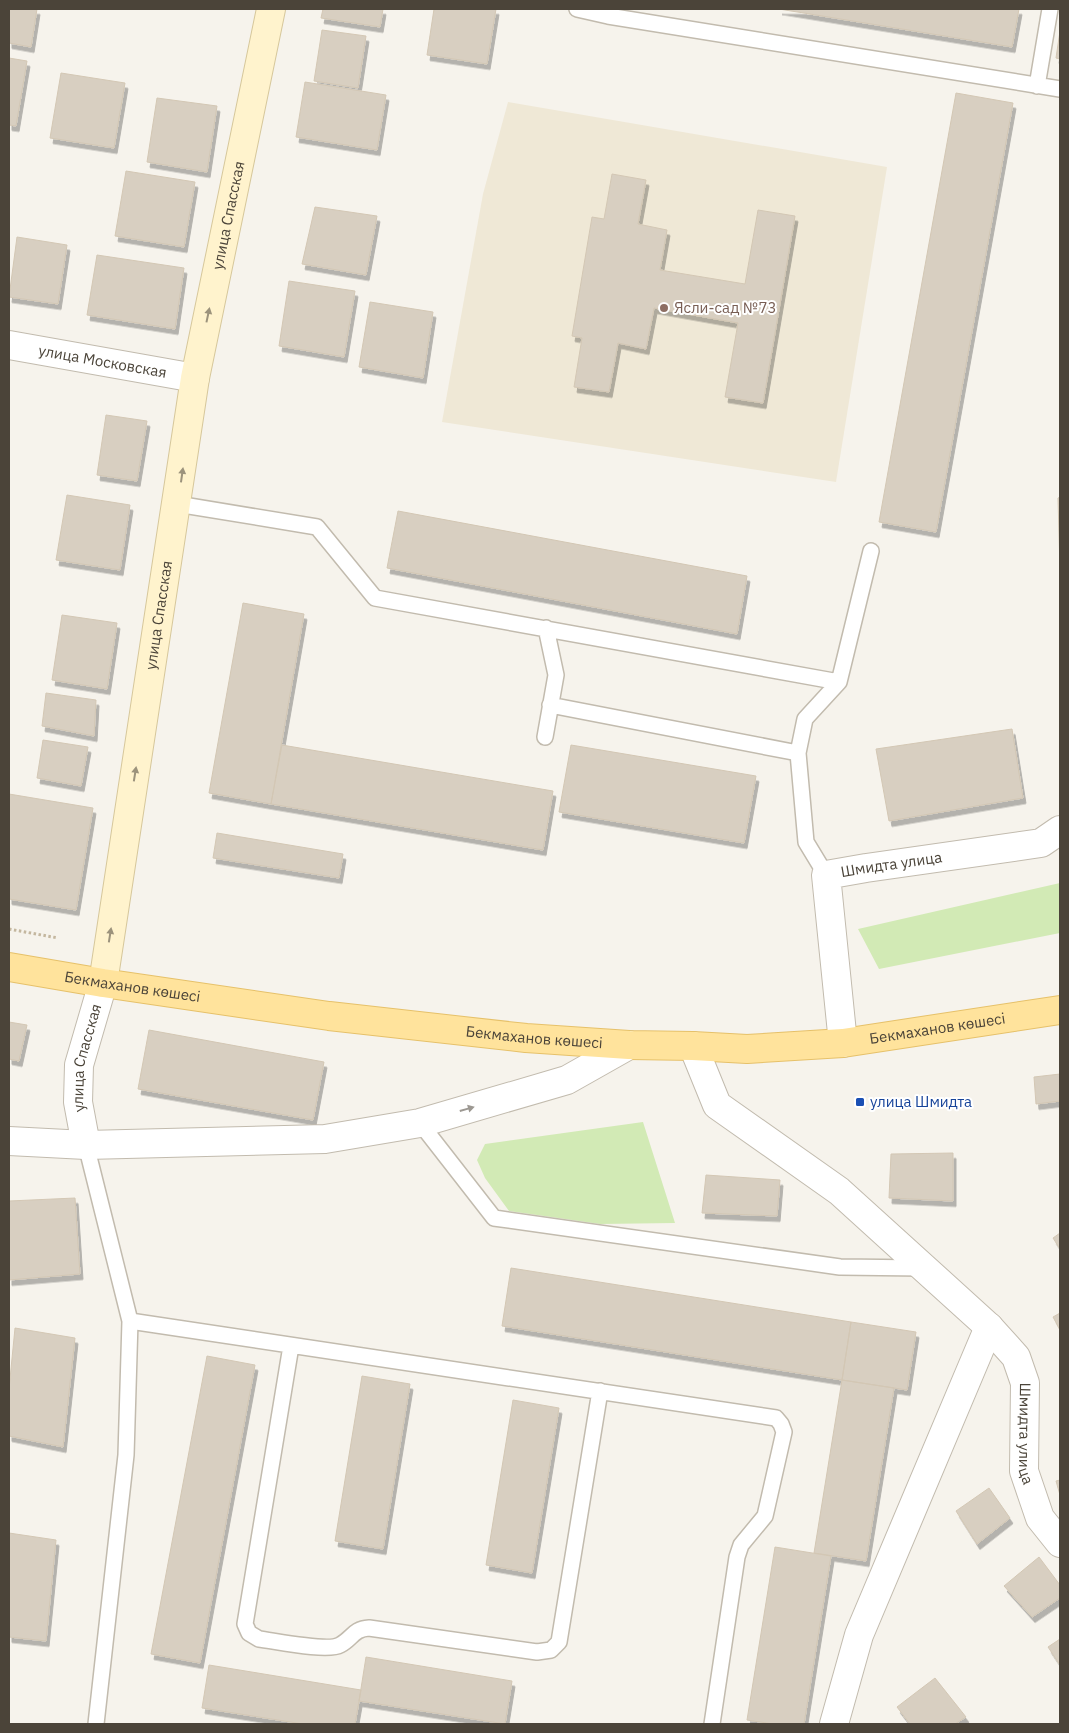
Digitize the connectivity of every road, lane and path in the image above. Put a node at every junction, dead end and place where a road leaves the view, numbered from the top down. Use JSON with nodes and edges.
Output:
{"nodes":[{"id":1,"x":271,"y":9,"type":"edge"},
{"id":2,"x":577,"y":9,"type":"edge"},
{"id":3,"x":1050,"y":9,"type":"edge"},
{"id":4,"x":1037,"y":86,"type":"junction"},
{"id":5,"x":1060,"y":90,"type":"edge"},
{"id":6,"x":9,"y":345,"type":"edge"},
{"id":7,"x":196,"y":378,"type":"junction"},
{"id":8,"x":177,"y":504,"type":"junction"},
{"id":9,"x":871,"y":551,"type":"dead end"},
{"id":10,"x":546,"y":628,"type":"junction"},
{"id":11,"x":839,"y":682,"type":"junction"},
{"id":12,"x":550,"y":705,"type":"junction"},
{"id":13,"x":545,"y":737,"type":"dead end"},
{"id":14,"x":798,"y":753,"type":"junction"},
{"id":15,"x":1060,"y":830,"type":"edge"},
{"id":16,"x":826,"y":875,"type":"junction"},
{"id":17,"x":9,"y":929,"type":"edge"},
{"id":18,"x":58,"y":938,"type":"dead end"},
{"id":19,"x":9,"y":967,"type":"edge"},
{"id":20,"x":103,"y":983,"type":"junction"},
{"id":21,"x":1060,"y":1010,"type":"edge"},
{"id":22,"x":843,"y":1044,"type":"junction"},
{"id":23,"x":628,"y":1045,"type":"junction"},
{"id":24,"x":692,"y":1046,"type":"junction"},
{"id":25,"x":420,"y":1123,"type":"junction"},
{"id":26,"x":9,"y":1141,"type":"edge"},
{"id":27,"x":86,"y":1145,"type":"junction"},
{"id":28,"x":926,"y":1268,"type":"junction"},
{"id":29,"x":130,"y":1321,"type":"junction"},
{"id":30,"x":989,"y":1327,"type":"junction"},
{"id":31,"x":290,"y":1346,"type":"junction"},
{"id":32,"x":600,"y":1391,"type":"junction"},
{"id":33,"x":1060,"y":1543,"type":"edge"},
{"id":34,"x":96,"y":1724,"type":"edge"},
{"id":35,"x":712,"y":1724,"type":"edge"},
{"id":36,"x":834,"y":1724,"type":"edge"}],
"edges":[{"from":7,"to":1,"type":"street","name":"улица Спасская","one_way":true},
{"from":2,"to":4,"type":"lane"},
{"from":3,"to":4,"type":"lane"},
{"from":4,"to":5,"type":"lane"},
{"from":6,"to":7,"type":"street","name":"улица Московская"},
{"from":8,"to":7,"type":"street","name":"улица Спасская","one_way":true},
{"from":8,"to":10,"type":"lane"},
{"from":20,"to":8,"type":"street","name":"улица Спасская","one_way":true},
{"from":9,"to":11,"type":"lane"},
{"from":10,"to":11,"type":"lane"},
{"from":10,"to":12,"type":"lane"},
{"from":11,"to":14,"type":"lane"},
{"from":12,"to":13,"type":"lane"},
{"from":12,"to":14,"type":"lane"},
{"from":14,"to":16,"type":"lane"},
{"from":15,"to":16,"type":"street","name":"Шмидта улица"},
{"from":16,"to":22,"type":"street","name":"Шмидта улица"},
{"from":17,"to":18,"type":"path"},
{"from":19,"to":20,"type":"main road","name":"Бекмаханов көшесі"},
{"from":20,"to":23,"type":"main road","name":"Бекмаханов көшесі"},
{"from":20,"to":27,"type":"street","name":"улица Спасская"},
{"from":21,"to":22,"type":"main road","name":"Бекмаханов көшесі"},
{"from":22,"to":24,"type":"main road","name":"Бекмаханов көшесі"},
{"from":23,"to":24,"type":"main road","name":"Бекмаханов көшесі"},
{"from":25,"to":23,"type":"street","one_way":true},
{"from":24,"to":28,"type":"street"},
{"from":25,"to":27,"type":"street"},
{"from":25,"to":28,"type":"lane"},
{"from":26,"to":27,"type":"street"},
{"from":27,"to":29,"type":"lane"},
{"from":28,"to":30,"type":"street"},
{"from":29,"to":31,"type":"lane"},
{"from":29,"to":34,"type":"lane"},
{"from":30,"to":33,"type":"street","name":"Шмидта улица"},
{"from":30,"to":36,"type":"street"},
{"from":31,"to":32,"type":"lane"},
{"from":31,"to":32,"type":"lane"},
{"from":32,"to":35,"type":"lane"}]}
